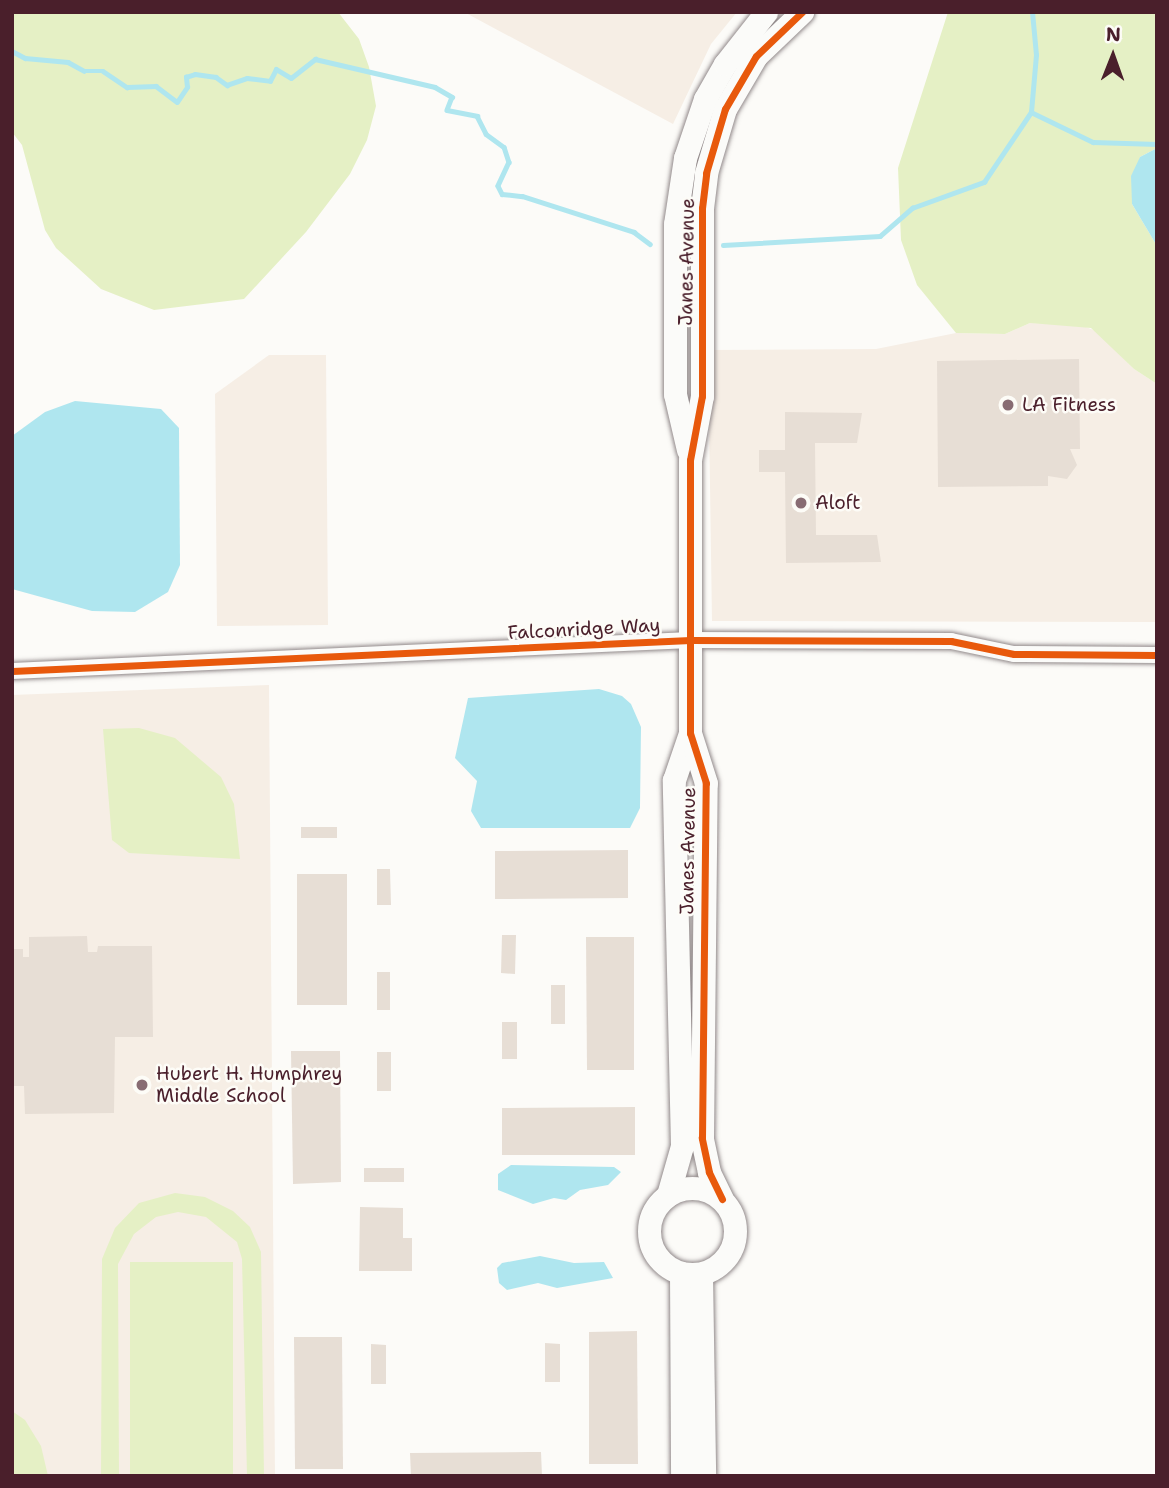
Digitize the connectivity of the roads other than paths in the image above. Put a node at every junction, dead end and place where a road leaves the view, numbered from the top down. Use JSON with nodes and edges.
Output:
{"nodes":[{"id":1,"x":765,"y":12,"type":"edge"},
{"id":2,"x":802,"y":12,"type":"edge"},
{"id":3,"x":690,"y":460,"type":"junction"},
{"id":4,"x":690,"y":640,"type":"junction"},
{"id":5,"x":1157,"y":655,"type":"edge"},
{"id":6,"x":12,"y":671,"type":"edge"},
{"id":7,"x":690,"y":733,"type":"junction"},
{"id":8,"x":668,"y":1195,"type":"junction"},
{"id":9,"x":722,"y":1199,"type":"junction"},
{"id":10,"x":691,"y":1273,"type":"junction"},
{"id":11,"x":682,"y":1476,"type":"edge"},
{"id":12,"x":704,"y":1476,"type":"edge"}],
"edges":[{"from":1,"to":3,"type":"street","name":"Janes Avenue"},
{"from":2,"to":3,"type":"street","name":"Janes Avenue"},
{"from":3,"to":4,"type":"street","name":"Janes Avenue"},
{"from":4,"to":5,"type":"street","name":"Falconridge Way"},
{"from":4,"to":6,"type":"street","name":"Falconridge Way"},
{"from":4,"to":7,"type":"street","name":"Janes Avenue"},
{"from":7,"to":8,"type":"street","name":"Janes Avenue"},
{"from":7,"to":9,"type":"street","name":"Janes Avenue"},
{"from":8,"to":9,"type":"street"},
{"from":8,"to":10,"type":"street","name":"Janes Avenue"},
{"from":9,"to":10,"type":"street","name":"Janes Avenue"},
{"from":10,"to":11,"type":"street"},
{"from":10,"to":12,"type":"street"}]}
